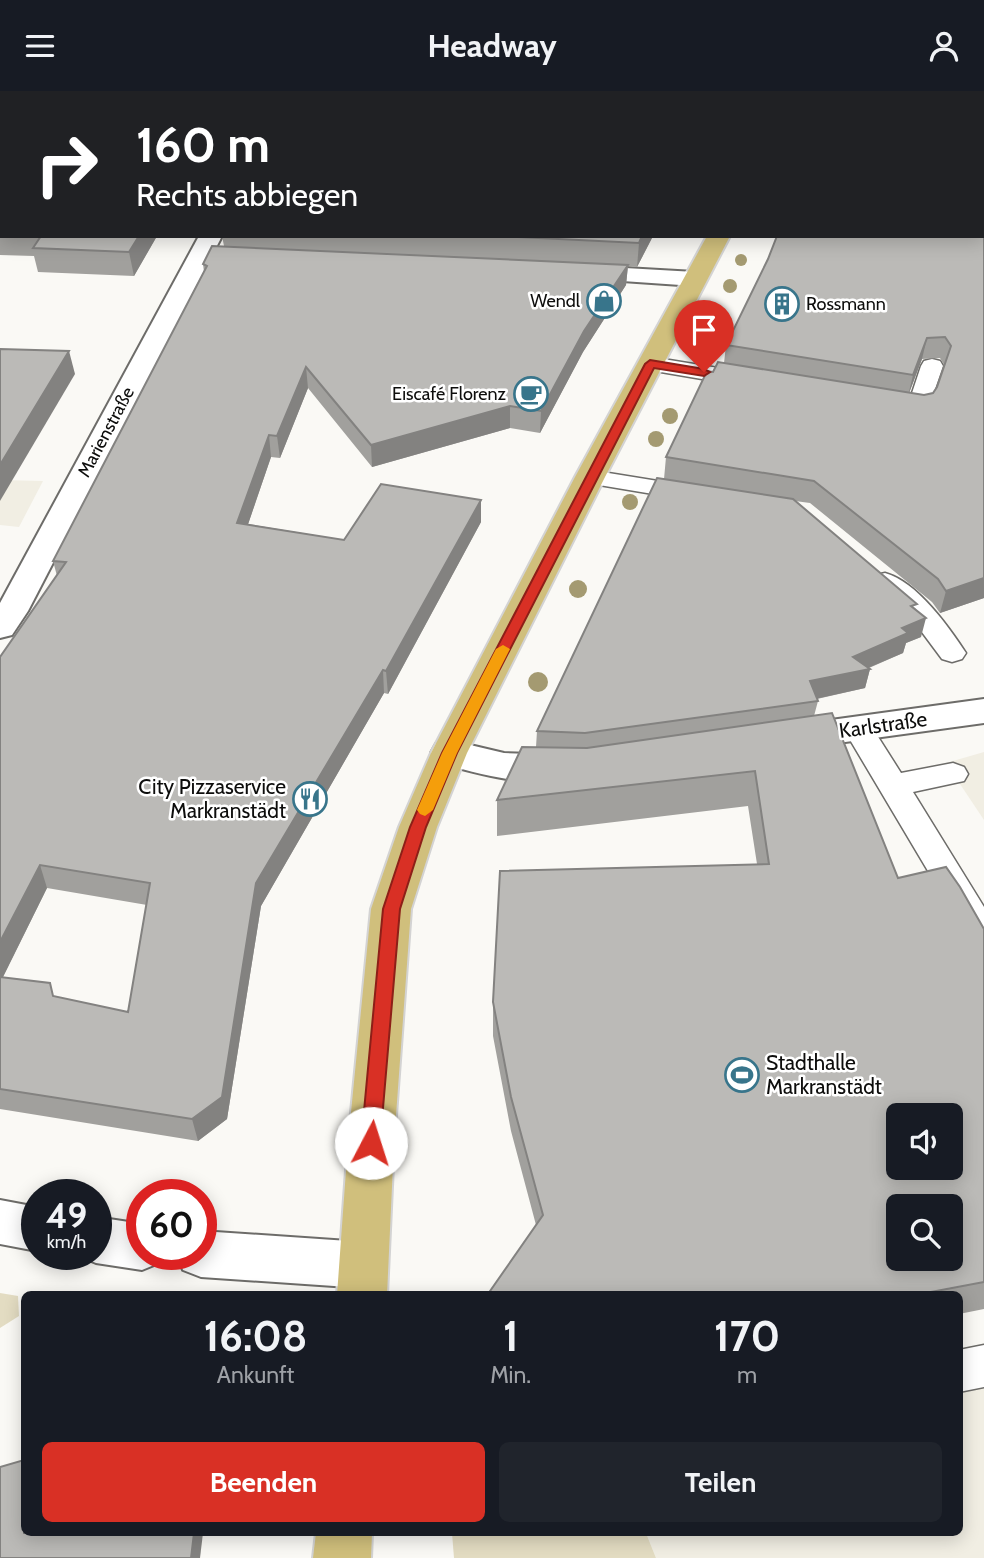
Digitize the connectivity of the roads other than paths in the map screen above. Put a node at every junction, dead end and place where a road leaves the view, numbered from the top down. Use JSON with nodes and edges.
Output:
{"nodes":[{"id":1,"x":718,"y":238,"type":"edge"},
{"id":2,"x":213,"y":249,"type":"edge"},
{"id":3,"x":545,"y":271,"type":"edge"},
{"id":4,"x":695,"y":279,"type":"junction"},
{"id":5,"x":650,"y":364,"type":"junction"},
{"id":6,"x":932,"y":366,"type":"edge"},
{"id":7,"x":771,"y":383,"type":"edge"},
{"id":8,"x":865,"y":398,"type":"edge"},
{"id":9,"x":590,"y":477,"type":"junction"},
{"id":10,"x":721,"y":498,"type":"edge"},
{"id":11,"x":869,"y":569,"type":"edge"},
{"id":12,"x":0,"y":628,"type":"edge"},
{"id":13,"x":952,"y":653,"type":"dead end"},
{"id":14,"x":984,"y":711,"type":"edge"},
{"id":15,"x":859,"y":728,"type":"junction"},
{"id":16,"x":749,"y":744,"type":"edge"},
{"id":17,"x":449,"y":753,"type":"junction"},
{"id":18,"x":597,"y":766,"type":"edge"},
{"id":19,"x":953,"y":774,"type":"dead end"},
{"id":20,"x":893,"y":785,"type":"junction"},
{"id":21,"x":984,"y":936,"type":"edge"},
{"id":22,"x":0,"y":1223,"type":"edge"},
{"id":23,"x":21,"y":1226,"type":"edge"},
{"id":24,"x":217,"y":1257,"type":"edge"},
{"id":25,"x":363,"y":1280,"type":"edge"},
{"id":26,"x":984,"y":1366,"type":"edge"},
{"id":27,"x":963,"y":1370,"type":"edge"},
{"id":28,"x":344,"y":1536,"type":"edge"},
{"id":29,"x":342,"y":1558,"type":"edge"}],
"edges":[{"from":1,"to":4,"type":"main road"},
{"from":2,"to":12,"type":"street","name":"Marienstraße"},
{"from":3,"to":4,"type":"street"},
{"from":4,"to":5,"type":"main road"},
{"from":5,"to":7,"type":"lane"},
{"from":5,"to":9,"type":"main road"},
{"from":6,"to":8,"type":"lane"},
{"from":9,"to":10,"type":"lane"},
{"from":9,"to":17,"type":"main road"},
{"from":11,"to":13,"type":"lane"},
{"from":14,"to":15,"type":"street","name":"Karlstraße"},
{"from":15,"to":16,"type":"street","name":"Karlstraße"},
{"from":15,"to":20,"type":"lane"},
{"from":17,"to":18,"type":"street"},
{"from":17,"to":25,"type":"main road"},
{"from":19,"to":20,"type":"lane"},
{"from":20,"to":21,"type":"lane"},
{"from":22,"to":23,"type":"street"},
{"from":24,"to":25,"type":"street"},
{"from":26,"to":27,"type":"lane"},
{"from":28,"to":29,"type":"main road"}]}
